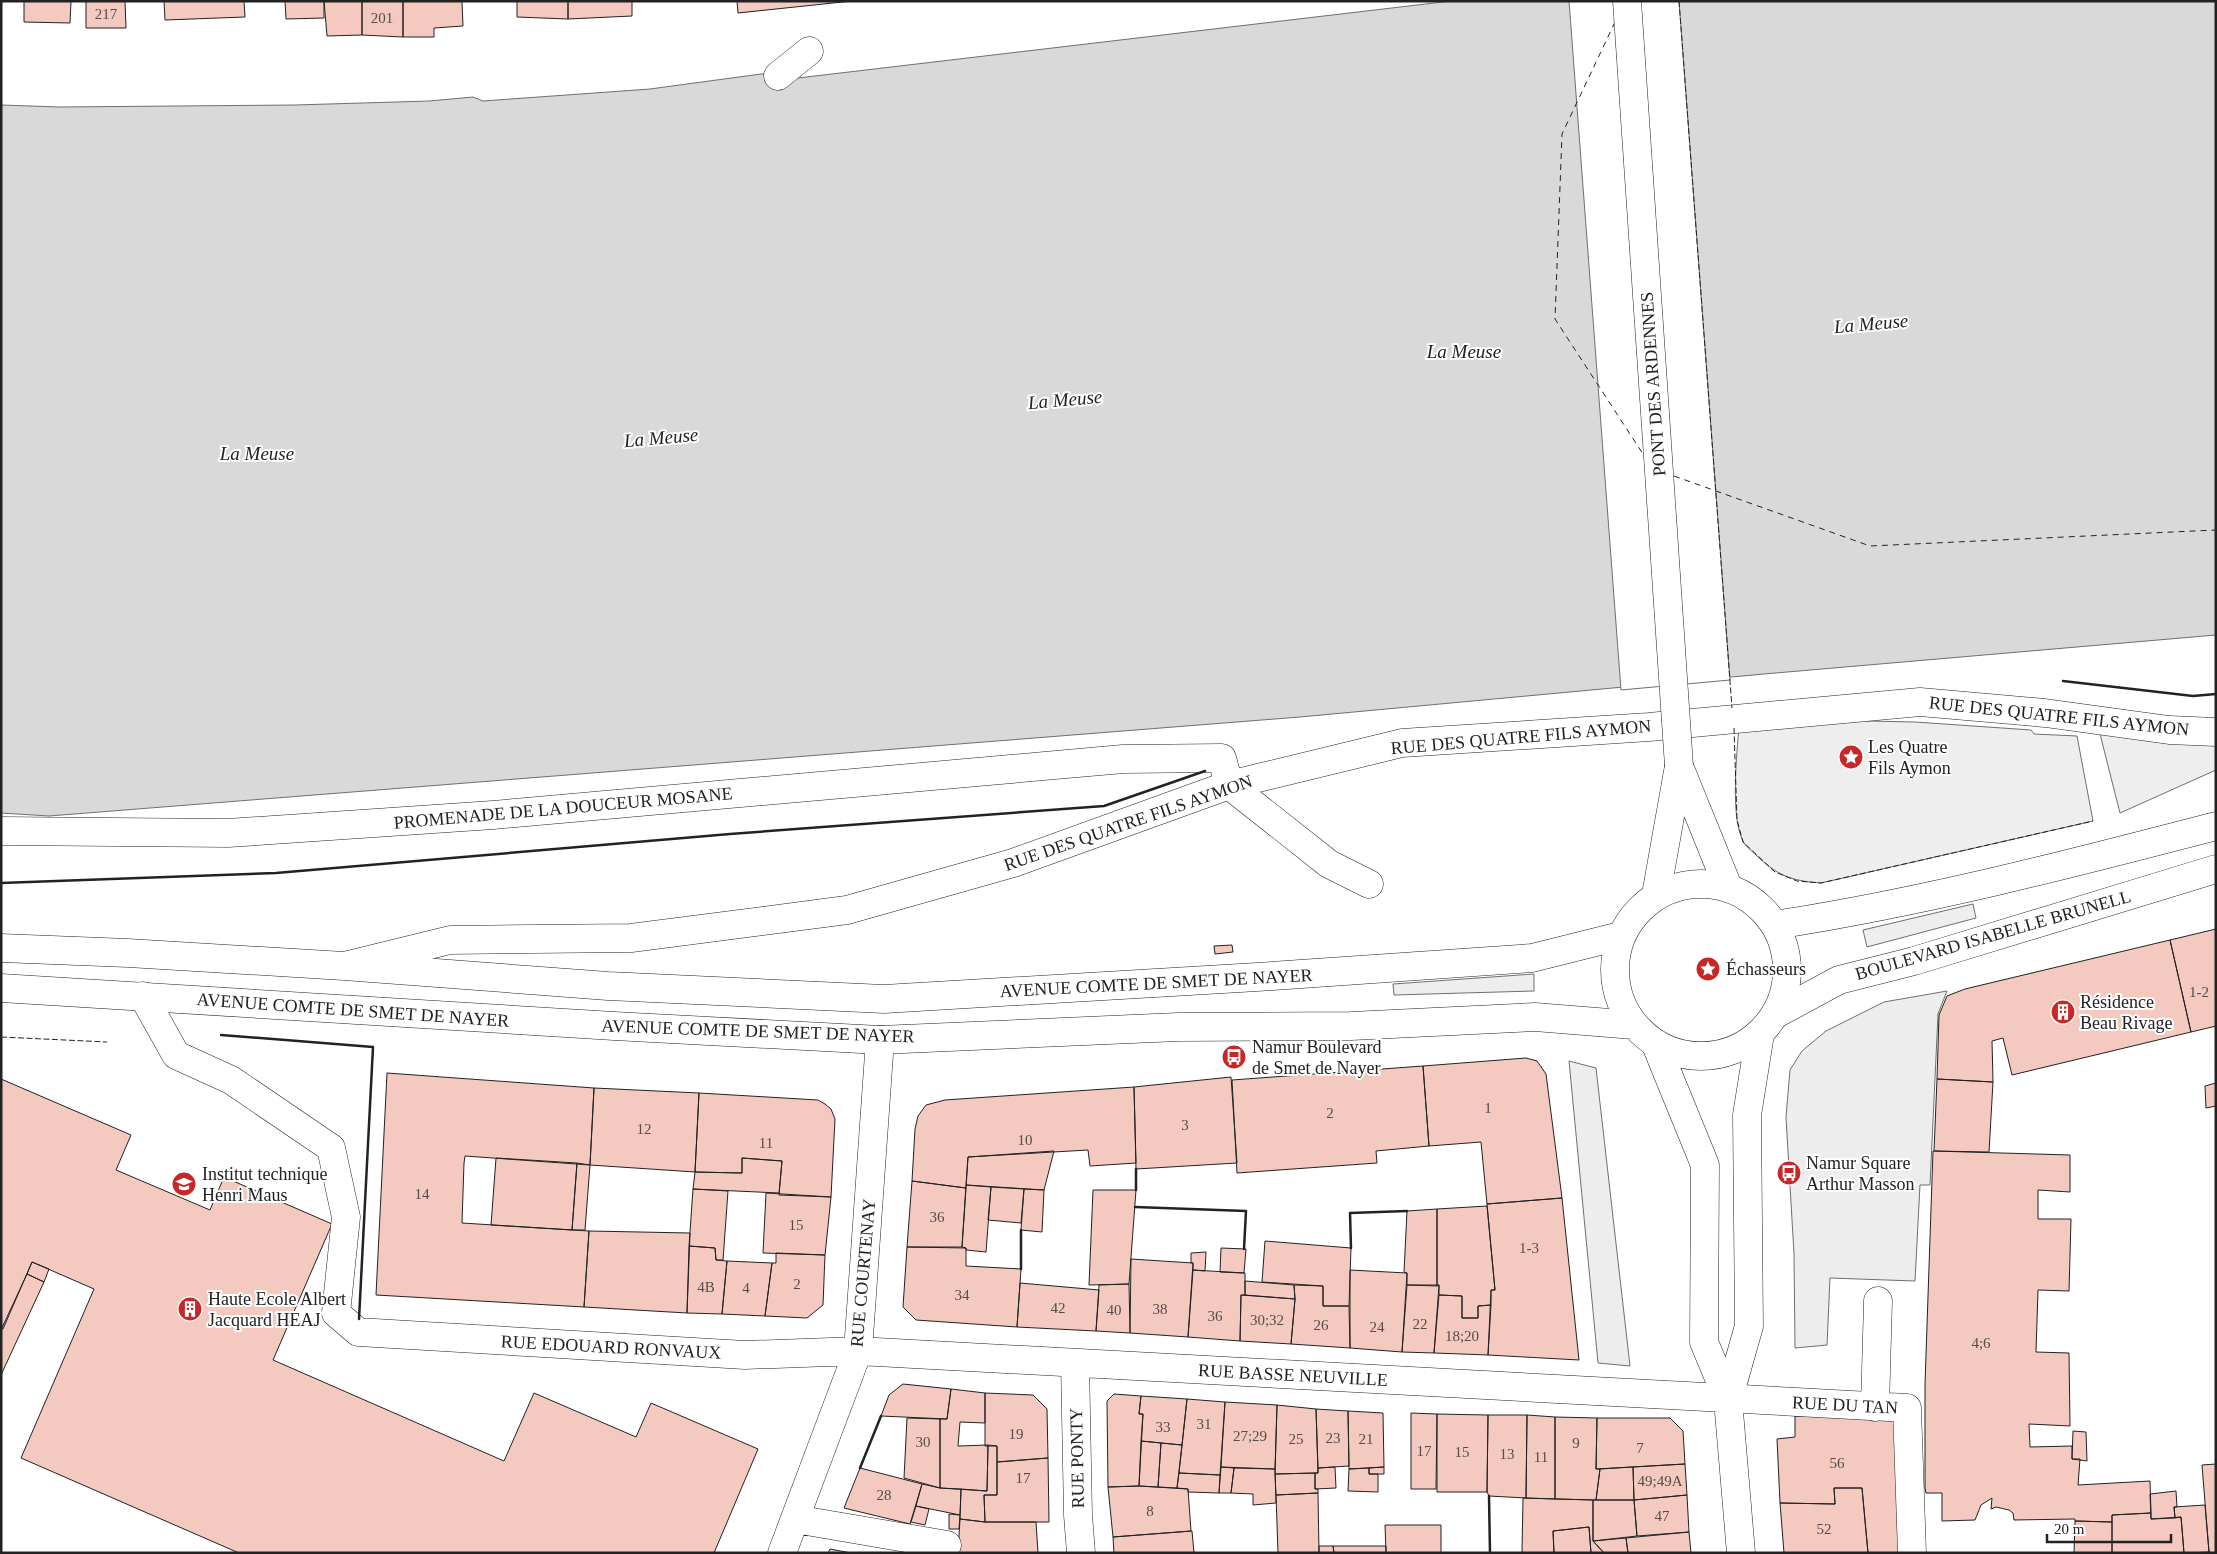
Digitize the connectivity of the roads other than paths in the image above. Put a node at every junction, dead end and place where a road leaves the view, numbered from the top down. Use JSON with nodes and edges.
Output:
{"nodes":[{"id":1,"x":1627,"y":1,"type":"edge"},
{"id":2,"x":809,"y":51,"type":"dead end"},
{"id":3,"x":778,"y":76,"type":"dead end"},
{"id":4,"x":2216,"y":732,"type":"edge"},
{"id":5,"x":1679,"y":766,"type":"junction"},
{"id":6,"x":1229,"y":785,"type":"junction"},
{"id":7,"x":2216,"y":826,"type":"edge"},
{"id":8,"x":1,"y":831,"type":"edge"},
{"id":9,"x":2216,"y":869,"type":"edge"},
{"id":10,"x":1369,"y":884,"type":"dead end"},
{"id":11,"x":1728,"y":887,"type":"junction"},
{"id":12,"x":1656,"y":895,"type":"junction"},
{"id":13,"x":1775,"y":925,"type":"junction"},
{"id":14,"x":1620,"y":936,"type":"junction"},
{"id":15,"x":1,"y":948,"type":"edge"},
{"id":16,"x":344,"y":966,"type":"junction"},
{"id":17,"x":1,"y":988,"type":"edge"},
{"id":18,"x":143,"y":996,"type":"junction"},
{"id":19,"x":1768,"y":1024,"type":"junction"},
{"id":20,"x":1634,"y":1025,"type":"junction"},
{"id":21,"x":880,"y":1040,"type":"junction"},
{"id":22,"x":1656,"y":1045,"type":"junction"},
{"id":23,"x":1878,"y":1301,"type":"dead end"},
{"id":24,"x":858,"y":1351,"type":"junction"},
{"id":25,"x":1075,"y":1363,"type":"junction"},
{"id":26,"x":1728,"y":1400,"type":"junction"},
{"id":27,"x":1875,"y":1407,"type":"junction"},
{"id":28,"x":795,"y":1519,"type":"junction"},
{"id":29,"x":946,"y":1545,"type":"dead end"},
{"id":30,"x":782,"y":1553,"type":"edge"},
{"id":31,"x":1081,"y":1553,"type":"edge"},
{"id":32,"x":1741,"y":1553,"type":"edge"},
{"id":33,"x":1912,"y":1553,"type":"edge"}],
"edges":[{"from":1,"to":5,"type":"main road","name":"PONT DES ARDENNES","bridge":true},
{"from":2,"to":3,"type":"main road"},
{"from":4,"to":6,"type":"main road","name":"RUE DES QUATRE FILS AYMON"},
{"from":5,"to":11,"type":"main road"},
{"from":5,"to":12,"type":"main road"},
{"from":6,"to":8,"type":"main road","name":"PROMENADE DE LA DOUCEUR MOSANE"},
{"from":6,"to":10,"type":"main road"},
{"from":6,"to":16,"type":"main road","name":"RUE DES QUATRE FILS AYMON"},
{"from":7,"to":13,"type":"main road"},
{"from":9,"to":19,"type":"main road","name":"BOULEVARD ISABELLE BRUNELL"},
{"from":11,"to":12,"type":"main road"},
{"from":11,"to":13,"type":"main road"},
{"from":12,"to":14,"type":"main road"},
{"from":13,"to":19,"type":"main road"},
{"from":14,"to":16,"type":"main road","name":"AVENUE COMTE DE SMET DE NAYER"},
{"from":14,"to":20,"type":"main road"},
{"from":15,"to":16,"type":"main road","name":"AVENUE COMTE DE SMET DE NAYER"},
{"from":17,"to":18,"type":"main road","name":"AVENUE COMTE DE SMET DE NAYER"},
{"from":18,"to":21,"type":"main road","name":"AVENUE COMTE DE SMET DE NAYER"},
{"from":18,"to":24,"type":"main road","name":"RUE EDOUARD RONVAUX"},
{"from":19,"to":22,"type":"main road"},
{"from":19,"to":26,"type":"main road"},
{"from":20,"to":21,"type":"main road","name":"AVENUE COMTE DE SMET DE NAYER"},
{"from":20,"to":22,"type":"main road"},
{"from":21,"to":24,"type":"main road","name":"RUE COURTENAY"},
{"from":22,"to":26,"type":"main road"},
{"from":23,"to":27,"type":"main road"},
{"from":24,"to":25,"type":"main road","name":"RUE BASSE NEUVILLE"},
{"from":24,"to":28,"type":"main road","name":"RUE COURTENAY"},
{"from":25,"to":26,"type":"main road","name":"RUE BASSE NEUVILLE"},
{"from":25,"to":31,"type":"main road","name":"RUE PONTY"},
{"from":26,"to":27,"type":"main road","name":"RUE DU TAN"},
{"from":26,"to":32,"type":"main road"},
{"from":27,"to":33,"type":"main road","name":"RUE DU TAN"},
{"from":28,"to":29,"type":"main road"},
{"from":28,"to":30,"type":"main road","name":"RUE COURTENAY"}]}
